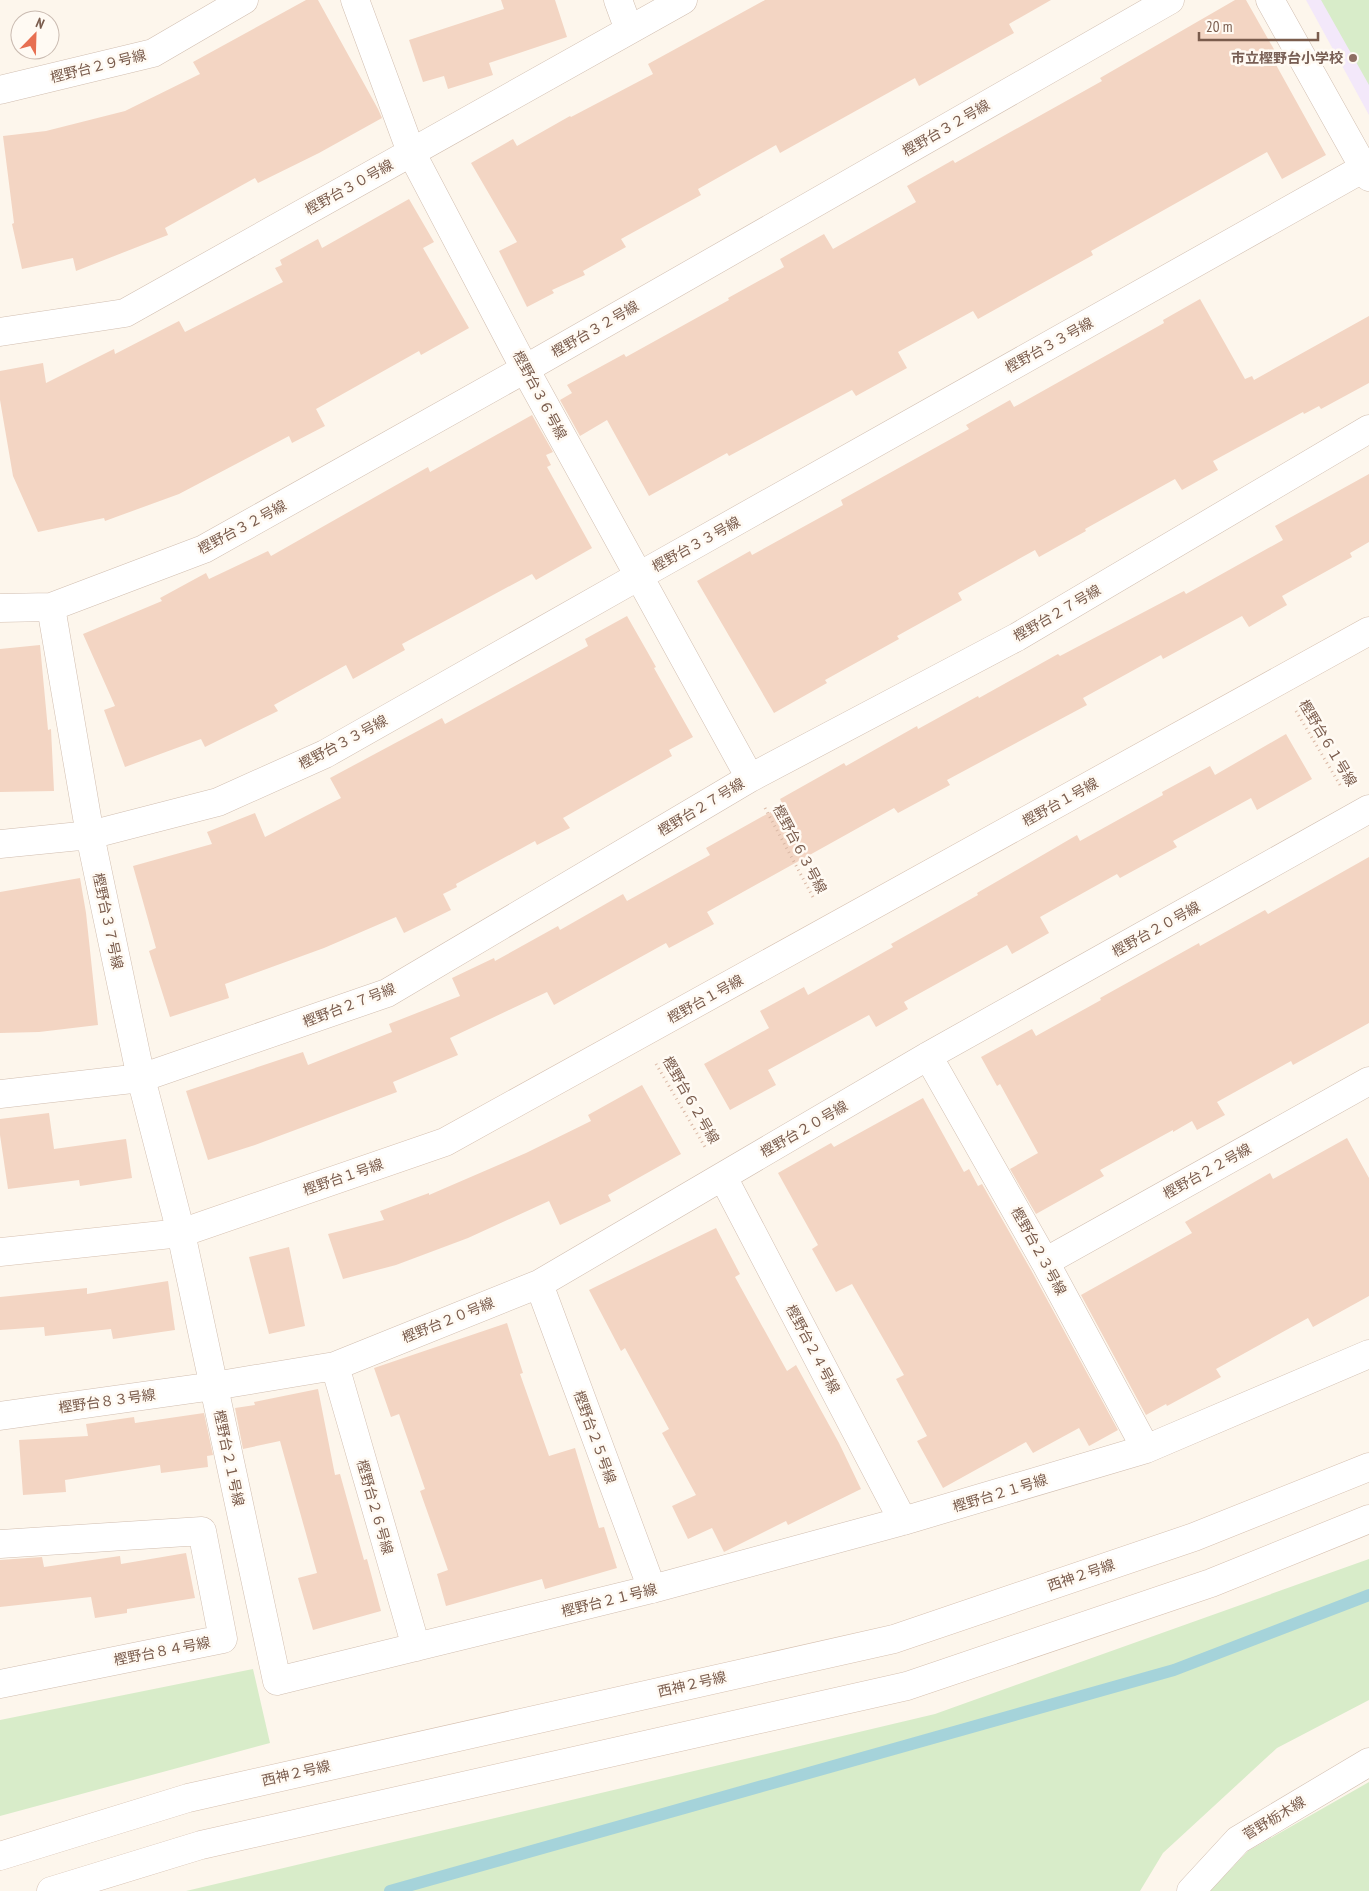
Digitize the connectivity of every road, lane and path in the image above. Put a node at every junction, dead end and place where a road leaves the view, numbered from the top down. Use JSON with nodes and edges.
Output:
{"nodes":[{"id":1,"x":244,"y":0,"type":"edge"},
{"id":2,"x":355,"y":0,"type":"edge"},
{"id":3,"x":618,"y":0,"type":"edge"},
{"id":4,"x":682,"y":0,"type":"edge"},
{"id":5,"x":1170,"y":0,"type":"edge"},
{"id":6,"x":1270,"y":0,"type":"edge"},
{"id":7,"x":629,"y":30,"type":"junction"},
{"id":8,"x":0,"y":90,"type":"edge"},
{"id":9,"x":412,"y":152,"type":"junction"},
{"id":10,"x":1367,"y":173,"type":"edge"},
{"id":11,"x":0,"y":332,"type":"edge"},
{"id":12,"x":525,"y":369,"type":"junction"},
{"id":13,"x":1369,"y":429,"type":"edge"},
{"id":14,"x":639,"y":576,"type":"junction"},
{"id":15,"x":51,"y":606,"type":"junction"},
{"id":16,"x":0,"y":608,"type":"edge"},
{"id":17,"x":1369,"y":631,"type":"edge"},
{"id":18,"x":1278,"y":682,"type":"junction"},
{"id":19,"x":750,"y":778,"type":"junction"},
{"id":20,"x":1363,"y":812,"type":"edge"},
{"id":21,"x":90,"y":835,"type":"junction"},
{"id":22,"x":0,"y":844,"type":"edge"},
{"id":23,"x":830,"y":929,"type":"junction"},
{"id":24,"x":639,"y":1035,"type":"junction"},
{"id":25,"x":928,"y":1056,"type":"junction"},
{"id":26,"x":141,"y":1078,"type":"junction"},
{"id":27,"x":1369,"y":1081,"type":"edge"},
{"id":28,"x":0,"y":1094,"type":"edge"},
{"id":29,"x":723,"y":1177,"type":"junction"},
{"id":30,"x":181,"y":1233,"type":"junction"},
{"id":31,"x":0,"y":1252,"type":"edge"},
{"id":32,"x":1046,"y":1262,"type":"junction"},
{"id":33,"x":539,"y":1284,"type":"junction"},
{"id":34,"x":1369,"y":1354,"type":"edge"},
{"id":35,"x":335,"y":1366,"type":"junction"},
{"id":36,"x":214,"y":1386,"type":"junction"},
{"id":37,"x":0,"y":1416,"type":"edge"},
{"id":38,"x":1146,"y":1449,"type":"junction"},
{"id":39,"x":1369,"y":1467,"type":"edge"},
{"id":40,"x":1369,"y":1520,"type":"edge"},
{"id":41,"x":903,"y":1521,"type":"junction"},
{"id":42,"x":0,"y":1544,"type":"edge"},
{"id":43,"x":652,"y":1589,"type":"junction"},
{"id":44,"x":416,"y":1647,"type":"junction"},
{"id":45,"x":0,"y":1684,"type":"edge"},
{"id":46,"x":1369,"y":1762,"type":"edge"},
{"id":47,"x":0,"y":1856,"type":"edge"},
{"id":48,"x":51,"y":1891,"type":"edge"},
{"id":49,"x":1192,"y":1891,"type":"edge"}],
"edges":[{"from":1,"to":8,"type":"street","name":"樫野台２９号線"},
{"from":2,"to":9,"type":"street","name":"樫野台３６号線"},
{"from":3,"to":7,"type":"street"},
{"from":4,"to":7,"type":"street","name":"樫野台３０号線"},
{"from":5,"to":12,"type":"street","name":"樫野台３２号線"},
{"from":6,"to":10,"type":"street"},
{"from":7,"to":9,"type":"street","name":"樫野台３０号線"},
{"from":9,"to":11,"type":"street","name":"樫野台３０号線"},
{"from":9,"to":12,"type":"street","name":"樫野台３６号線"},
{"from":10,"to":14,"type":"street","name":"樫野台３３号線"},
{"from":12,"to":14,"type":"street","name":"樫野台３６号線"},
{"from":12,"to":15,"type":"street","name":"樫野台３２号線"},
{"from":13,"to":19,"type":"street","name":"樫野台２７号線"},
{"from":14,"to":19,"type":"street","name":"樫野台３６号線"},
{"from":14,"to":21,"type":"street","name":"樫野台３３号線"},
{"from":15,"to":16,"type":"street","name":"樫野台３２号線"},
{"from":15,"to":21,"type":"street","name":"樫野台３７号線"},
{"from":17,"to":18,"type":"street","name":"樫野台１号線"},
{"from":18,"to":20,"type":"path","name":"樫野台６１号線"},
{"from":18,"to":23,"type":"street","name":"樫野台１号線"},
{"from":19,"to":23,"type":"path","name":"樫野台６３号線"},
{"from":19,"to":26,"type":"street","name":"樫野台２７号線"},
{"from":20,"to":25,"type":"street","name":"樫野台２０号線"},
{"from":21,"to":22,"type":"street","name":"樫野台３３号線"},
{"from":21,"to":26,"type":"street","name":"樫野台３７号線"},
{"from":23,"to":24,"type":"street","name":"樫野台１号線"},
{"from":24,"to":29,"type":"path","name":"樫野台６２号線"},
{"from":24,"to":30,"type":"street","name":"樫野台１号線"},
{"from":25,"to":29,"type":"street","name":"樫野台２０号線"},
{"from":25,"to":32,"type":"street","name":"樫野台２３号線"},
{"from":26,"to":28,"type":"street","name":"樫野台２７号線"},
{"from":26,"to":30,"type":"street","name":"樫野台３７号線"},
{"from":27,"to":32,"type":"street","name":"樫野台２２号線"},
{"from":29,"to":33,"type":"street","name":"樫野台２０号線"},
{"from":29,"to":41,"type":"street","name":"樫野台２４号線"},
{"from":30,"to":31,"type":"street","name":"樫野台１号線"},
{"from":30,"to":36,"type":"street","name":"樫野台２１号線"},
{"from":32,"to":38,"type":"street","name":"樫野台２３号線"},
{"from":33,"to":35,"type":"street","name":"樫野台２０号線"},
{"from":33,"to":43,"type":"street","name":"樫野台２５号線"},
{"from":34,"to":38,"type":"street","name":"樫野台２１号線"},
{"from":35,"to":36,"type":"street","name":"樫野台２０号線"},
{"from":35,"to":44,"type":"street","name":"樫野台２６号線"},
{"from":36,"to":37,"type":"street","name":"樫野台８３号線"},
{"from":36,"to":44,"type":"street","name":"樫野台２１号線"},
{"from":38,"to":41,"type":"street","name":"樫野台２１号線"},
{"from":39,"to":47,"type":"street","name":"西神２号線"},
{"from":40,"to":48,"type":"street"},
{"from":41,"to":43,"type":"street","name":"樫野台２１号線"},
{"from":42,"to":45,"type":"street","name":"樫野台８４号線"},
{"from":43,"to":44,"type":"street","name":"樫野台２１号線"},
{"from":46,"to":49,"type":"street","name":"菅野栃木線"}]}
